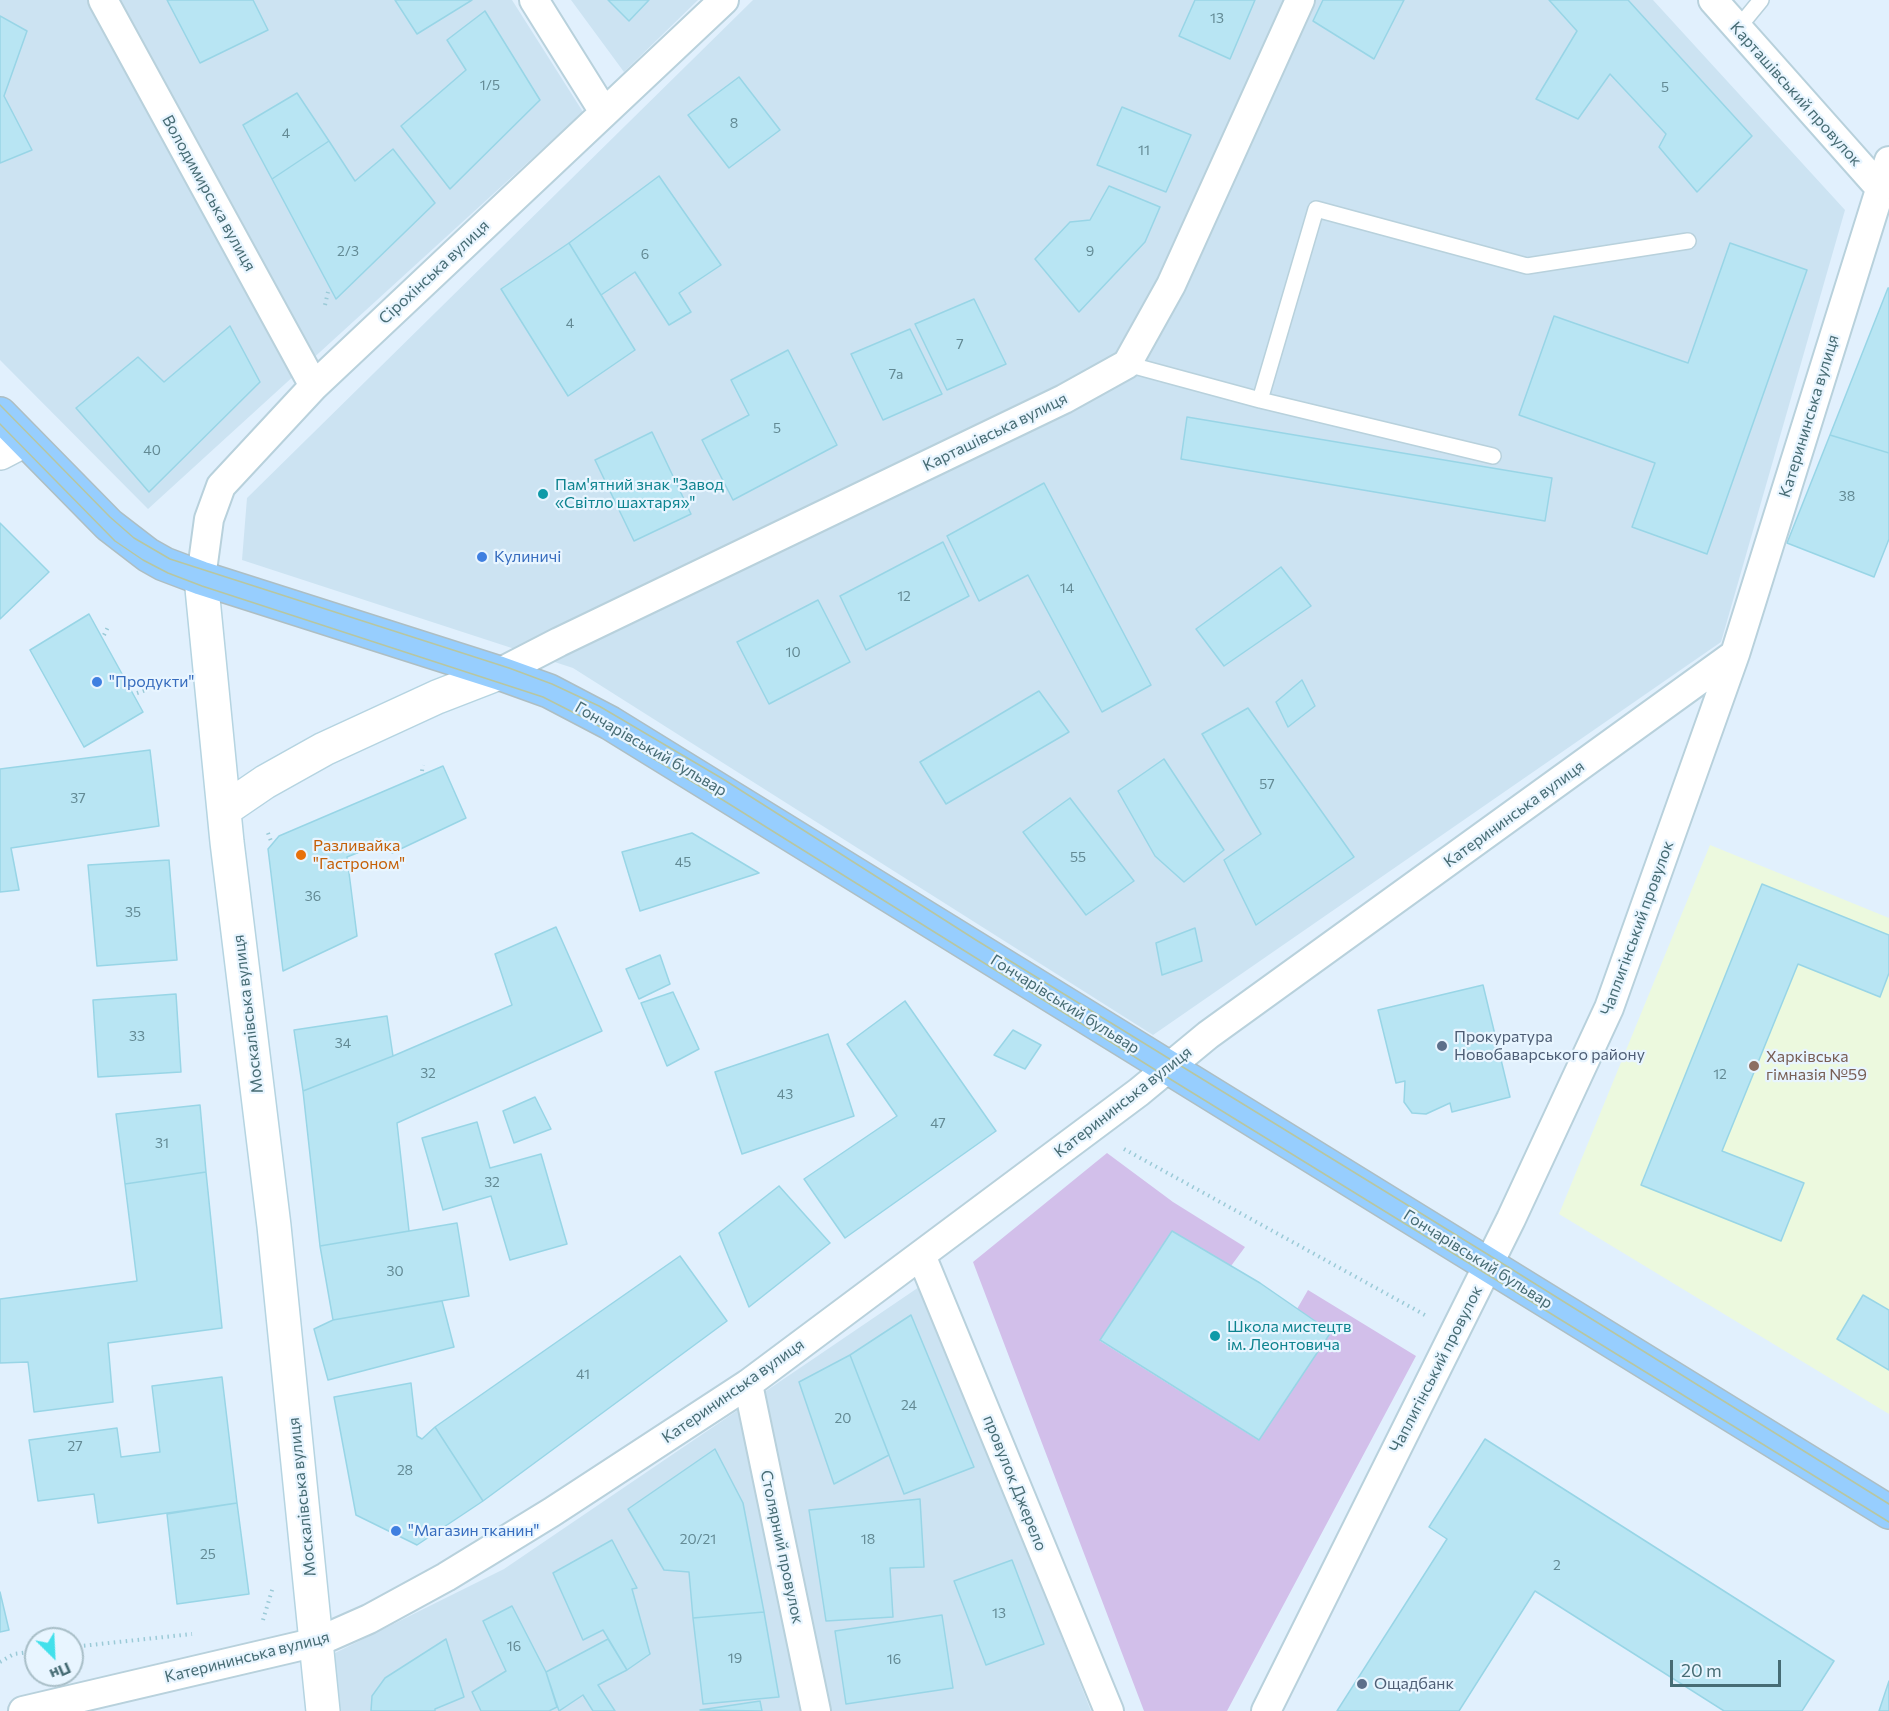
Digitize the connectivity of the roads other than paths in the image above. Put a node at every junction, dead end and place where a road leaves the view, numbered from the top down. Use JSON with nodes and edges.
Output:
{"nodes":[{"id":1,"x":103,"y":0,"type":"edge"},
{"id":2,"x":534,"y":0,"type":"edge"},
{"id":3,"x":724,"y":0,"type":"edge"},
{"id":4,"x":1300,"y":0,"type":"edge"},
{"id":5,"x":1713,"y":0,"type":"edge"},
{"id":6,"x":1761,"y":0,"type":"edge"},
{"id":7,"x":1738,"y":28,"type":"junction"},
{"id":8,"x":604,"y":112,"type":"junction"},
{"id":9,"x":1889,"y":161,"type":"edge"},
{"id":10,"x":1880,"y":188,"type":"junction"},
{"id":11,"x":1688,"y":241,"type":"dead end"},
{"id":12,"x":1126,"y":364,"type":"junction"},
{"id":13,"x":314,"y":386,"type":"junction"},
{"id":14,"x":1260,"y":399,"type":"junction"},
{"id":15,"x":0,"y":414,"type":"edge"},
{"id":16,"x":12,"y":446,"type":"edge"},
{"id":17,"x":1493,"y":456,"type":"dead end"},
{"id":18,"x":201,"y":579,"type":"junction"},
{"id":19,"x":1735,"y":654,"type":"junction"},
{"id":20,"x":500,"y":673,"type":"junction"},
{"id":21,"x":224,"y":810,"type":"junction"},
{"id":22,"x":1169,"y":1069,"type":"junction"},
{"id":23,"x":921,"y":1255,"type":"junction"},
{"id":24,"x":1489,"y":1264,"type":"junction"},
{"id":25,"x":748,"y":1384,"type":"junction"},
{"id":26,"x":1889,"y":1512,"type":"edge"},
{"id":27,"x":317,"y":1642,"type":"junction"},
{"id":28,"x":23,"y":1711,"type":"edge"},
{"id":29,"x":323,"y":1711,"type":"edge"},
{"id":30,"x":816,"y":1711,"type":"edge"},
{"id":31,"x":1109,"y":1711,"type":"edge"},
{"id":32,"x":1266,"y":1711,"type":"edge"}],
"edges":[{"from":1,"to":13,"type":"street","name":"Володимирська вулиця"},
{"from":2,"to":8,"type":"street"},
{"from":3,"to":8,"type":"street","name":"Сірохінська вулиця"},
{"from":4,"to":12,"type":"street"},
{"from":5,"to":7,"type":"street","name":"Карташівський провулок"},
{"from":6,"to":7,"type":"lane"},
{"from":7,"to":10,"type":"street","name":"Карташівський провулок"},
{"from":8,"to":13,"type":"street","name":"Сірохінська вулиця"},
{"from":9,"to":10,"type":"street","name":"Катерининська вулиця"},
{"from":10,"to":19,"type":"street","name":"Катерининська вулиця"},
{"from":11,"to":14,"type":"lane"},
{"from":12,"to":14,"type":"lane"},
{"from":12,"to":20,"type":"street","name":"Карташівська вулиця"},
{"from":13,"to":18,"type":"street","name":"Сірохінська вулиця"},
{"from":14,"to":17,"type":"lane"},
{"from":15,"to":16,"type":"main road"},
{"from":16,"to":18,"type":"main road"},
{"from":18,"to":20,"type":"main road","name":"Гончарівський бульвар"},
{"from":18,"to":21,"type":"main road","name":"Москалівська вулиця"},
{"from":19,"to":22,"type":"street","name":"Катерининська вулиця"},
{"from":19,"to":24,"type":"street","name":"Чаплигінський провулок"},
{"from":20,"to":21,"type":"main road"},
{"from":20,"to":22,"type":"main road","name":"Гончарівський бульвар"},
{"from":21,"to":27,"type":"main road","name":"Москалівська вулиця"},
{"from":22,"to":23,"type":"street","name":"Катерининська вулиця"},
{"from":22,"to":24,"type":"main road","name":"Гончарівський бульвар"},
{"from":23,"to":25,"type":"street","name":"Катерининська вулиця"},
{"from":23,"to":31,"type":"street","name":"провулок Джерело"},
{"from":24,"to":26,"type":"main road","name":"Гончарівський бульвар"},
{"from":24,"to":32,"type":"street","name":"Чаплигінський провулок"},
{"from":25,"to":27,"type":"street","name":"Катерининська вулиця"},
{"from":25,"to":30,"type":"street","name":"Столярний провулок"},
{"from":27,"to":28,"type":"street","name":"Катерининська вулиця"},
{"from":27,"to":29,"type":"main road","name":"Москалівська вулиця"}]}
